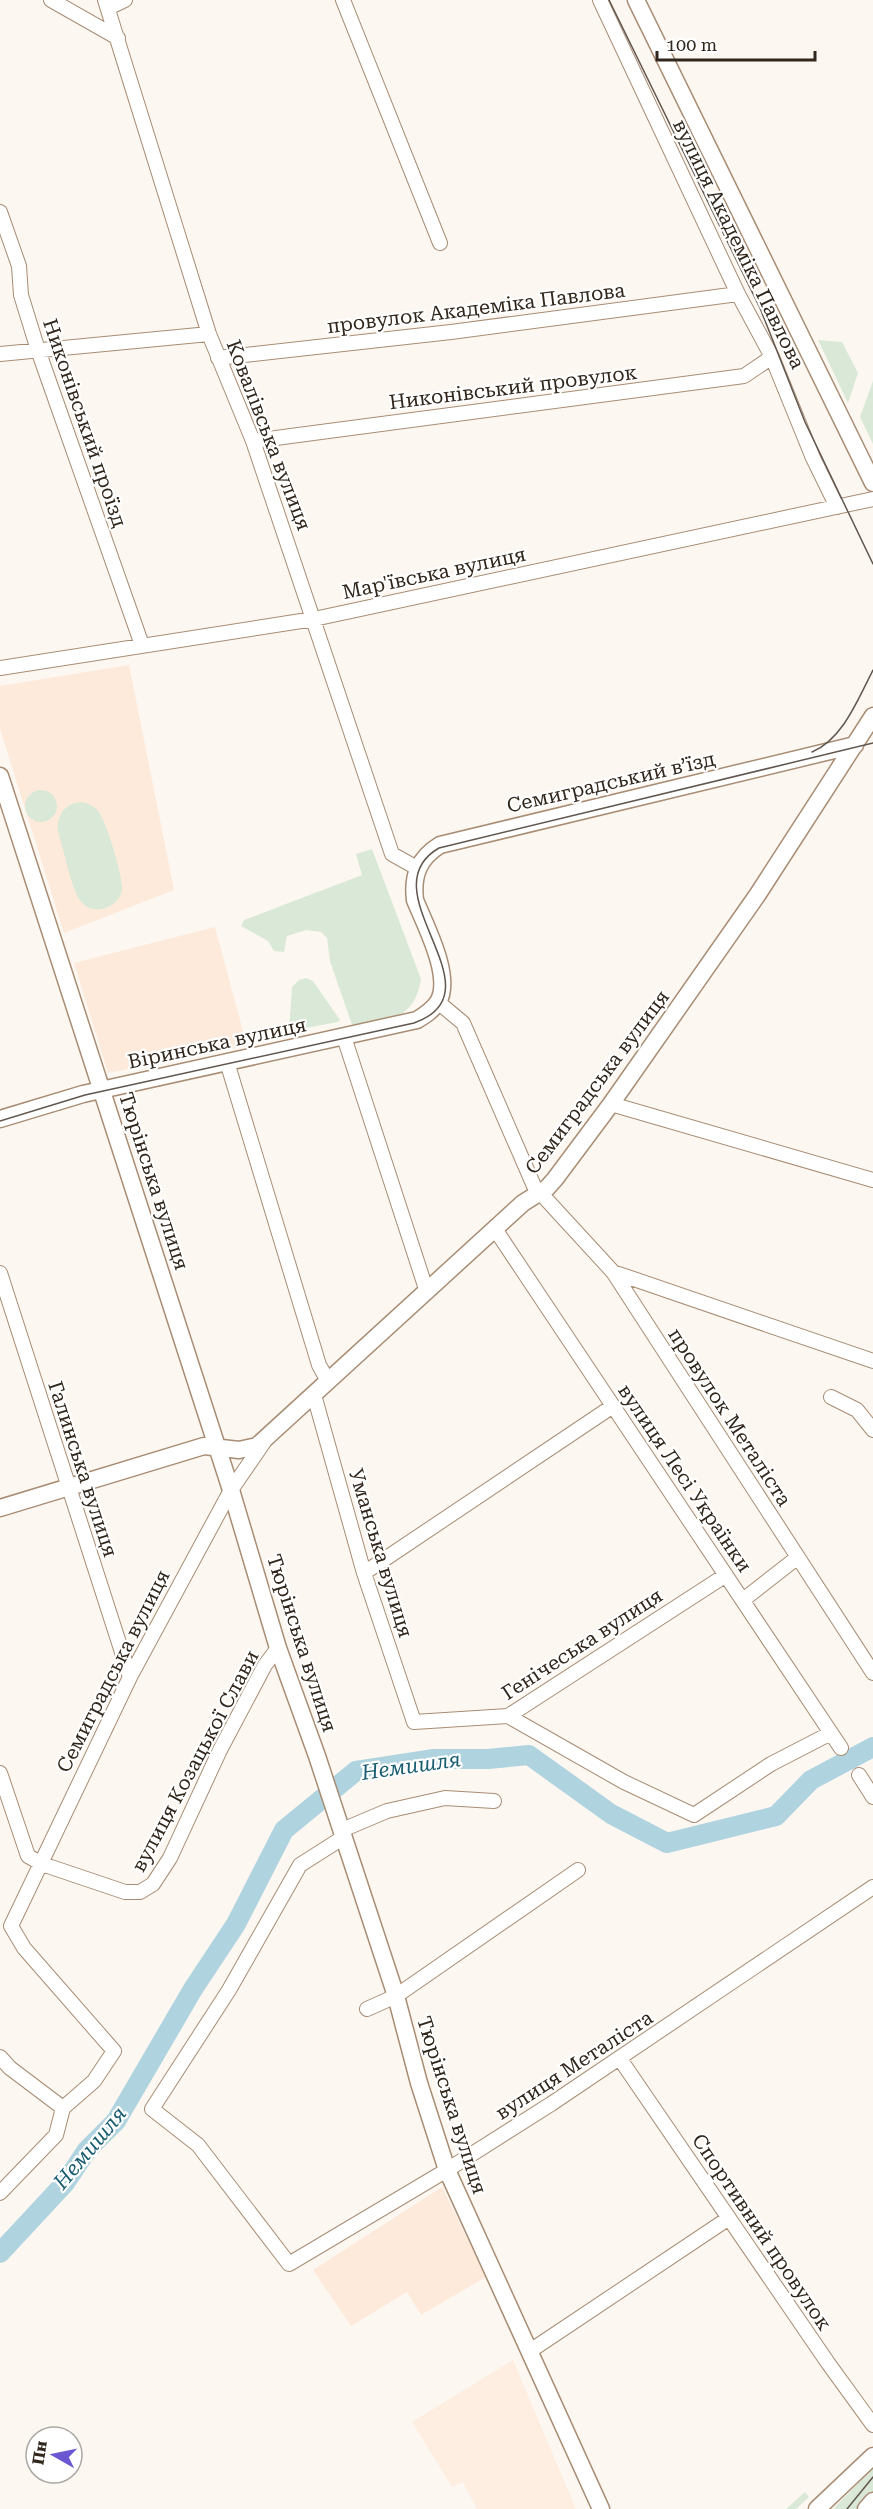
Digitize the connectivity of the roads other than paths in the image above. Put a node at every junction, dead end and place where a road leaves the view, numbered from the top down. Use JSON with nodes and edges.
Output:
{"nodes":[{"id":1,"x":51,"y":0,"type":"edge"},
{"id":2,"x":125,"y":0,"type":"edge"},
{"id":3,"x":343,"y":0,"type":"edge"},
{"id":4,"x":600,"y":0,"type":"edge"},
{"id":5,"x":636,"y":0,"type":"edge"},
{"id":6,"x":107,"y":4,"type":"edge"},
{"id":7,"x":118,"y":38,"type":"junction"},
{"id":8,"x":0,"y":212,"type":"edge"},
{"id":9,"x":440,"y":243,"type":"dead end"},
{"id":10,"x":738,"y":294,"type":"junction"},
{"id":11,"x":209,"y":334,"type":"junction"},
{"id":12,"x":38,"y":350,"type":"junction"},
{"id":13,"x":0,"y":354,"type":"edge"},
{"id":14,"x":772,"y":357,"type":"junction"},
{"id":15,"x":218,"y":358,"type":"junction"},
{"id":16,"x":253,"y":441,"type":"junction"},
{"id":17,"x":873,"y":483,"type":"edge"},
{"id":18,"x":873,"y":499,"type":"edge"},
{"id":19,"x":837,"y":507,"type":"junction"},
{"id":20,"x":314,"y":619,"type":"junction"},
{"id":21,"x":142,"y":645,"type":"junction"},
{"id":22,"x":0,"y":668,"type":"edge"},
{"id":23,"x":873,"y":716,"type":"edge"},
{"id":24,"x":855,"y":745,"type":"junction"},
{"id":25,"x":0,"y":776,"type":"edge"},
{"id":26,"x":417,"y":868,"type":"junction"},
{"id":27,"x":438,"y":1002,"type":"junction"},
{"id":28,"x":344,"y":1036,"type":"junction"},
{"id":29,"x":227,"y":1062,"type":"junction"},
{"id":30,"x":102,"y":1089,"type":"junction"},
{"id":31,"x":611,"y":1104,"type":"junction"},
{"id":32,"x":0,"y":1119,"type":"edge"},
{"id":33,"x":873,"y":1180,"type":"edge"},
{"id":34,"x":540,"y":1193,"type":"junction"},
{"id":35,"x":495,"y":1229,"type":"junction"},
{"id":36,"x":613,"y":1272,"type":"junction"},
{"id":37,"x":0,"y":1273,"type":"edge"},
{"id":38,"x":427,"y":1292,"type":"junction"},
{"id":39,"x":873,"y":1361,"type":"edge"},
{"id":40,"x":328,"y":1381,"type":"junction"},
{"id":41,"x":314,"y":1395,"type":"junction"},
{"id":42,"x":831,"y":1397,"type":"dead end"},
{"id":43,"x":613,"y":1406,"type":"junction"},
{"id":44,"x":873,"y":1430,"type":"edge"},
{"id":45,"x":264,"y":1442,"type":"junction"},
{"id":46,"x":217,"y":1448,"type":"junction"},
{"id":47,"x":67,"y":1486,"type":"junction"},
{"id":48,"x":231,"y":1490,"type":"junction"},
{"id":49,"x":0,"y":1508,"type":"edge"},
{"id":50,"x":798,"y":1557,"type":"junction"},
{"id":51,"x":364,"y":1573,"type":"junction"},
{"id":52,"x":726,"y":1575,"type":"junction"},
{"id":53,"x":743,"y":1600,"type":"junction"},
{"id":54,"x":279,"y":1648,"type":"junction"},
{"id":55,"x":868,"y":1654,"type":"edge"},
{"id":56,"x":873,"y":1673,"type":"edge"},
{"id":57,"x":130,"y":1677,"type":"junction"},
{"id":58,"x":508,"y":1716,"type":"junction"},
{"id":59,"x":414,"y":1722,"type":"joint"},
{"id":60,"x":831,"y":1733,"type":"junction"},
{"id":61,"x":841,"y":1748,"type":"dead end"},
{"id":62,"x":0,"y":1773,"type":"edge"},
{"id":63,"x":494,"y":1801,"type":"dead end"},
{"id":64,"x":341,"y":1829,"type":"junction"},
{"id":65,"x":42,"y":1864,"type":"junction"},
{"id":66,"x":578,"y":1870,"type":"dead end"},
{"id":67,"x":873,"y":1887,"type":"edge"},
{"id":68,"x":6,"y":1926,"type":"edge"},
{"id":69,"x":396,"y":1996,"type":"junction"},
{"id":70,"x":367,"y":2009,"type":"dead end"},
{"id":71,"x":0,"y":2057,"type":"edge"},
{"id":72,"x":620,"y":2059,"type":"junction"},
{"id":73,"x":63,"y":2108,"type":"junction"},
{"id":74,"x":447,"y":2170,"type":"junction"},
{"id":75,"x":0,"y":2193,"type":"edge"},
{"id":76,"x":729,"y":2218,"type":"junction"},
{"id":77,"x":530,"y":2351,"type":"junction"},
{"id":78,"x":873,"y":2425,"type":"edge"},
{"id":79,"x":873,"y":2456,"type":"edge"},
{"id":80,"x":873,"y":2500,"type":"edge"},
{"id":81,"x":601,"y":2509,"type":"edge"},
{"id":82,"x":817,"y":2509,"type":"edge"},
{"id":83,"x":866,"y":2509,"type":"edge"}],
"edges":[{"from":1,"to":7,"type":"street"},
{"from":2,"to":6,"type":"street"},
{"from":3,"to":9,"type":"street"},
{"from":4,"to":10,"type":"street","name":"вулиця Академіка Павлова"},
{"from":5,"to":17,"type":"main road","name":"вулиця Академіка Павлова"},
{"from":6,"to":7,"type":"street","name":"Ковалівська вулиця"},
{"from":7,"to":11,"type":"street","name":"Ковалівська вулиця"},
{"from":8,"to":12,"type":"street","name":"Никонівський проїзд"},
{"from":10,"to":14,"type":"street","name":"вулиця Академіка Павлова"},
{"from":10,"to":15,"type":"street","name":"провулок Академіка Павлова"},
{"from":11,"to":12,"type":"street"},
{"from":11,"to":15,"type":"street","name":"Ковалівська вулиця"},
{"from":12,"to":13,"type":"street"},
{"from":12,"to":21,"type":"street","name":"Никонівський проїзд"},
{"from":14,"to":16,"type":"street","name":"Никонівський провулок"},
{"from":14,"to":19,"type":"street","name":"вулиця Академіка Павлова"},
{"from":15,"to":16,"type":"street","name":"Ковалівська вулиця"},
{"from":16,"to":20,"type":"street","name":"Ковалівська вулиця"},
{"from":18,"to":19,"type":"street","name":"Мар'ївська вулиця"},
{"from":19,"to":20,"type":"street","name":"Мар'ївська вулиця"},
{"from":20,"to":21,"type":"street","name":"Мар'ївська вулиця"},
{"from":20,"to":26,"type":"street","name":"Ковалівська вулиця"},
{"from":21,"to":22,"type":"street","name":"Мар'ївська вулиця"},
{"from":23,"to":24,"type":"main road","name":"Семиградська вулиця"},
{"from":24,"to":26,"type":"main road","name":"Семиградський в’їзд"},
{"from":24,"to":31,"type":"main road","name":"Семиградська вулиця"},
{"from":25,"to":30,"type":"main road","name":"Тюрінська вулиця"},
{"from":26,"to":27,"type":"main road"},
{"from":27,"to":28,"type":"main road","name":"Віринська вулиця"},
{"from":27,"to":34,"type":"street"},
{"from":28,"to":29,"type":"main road","name":"Віринська вулиця"},
{"from":28,"to":38,"type":"street"},
{"from":29,"to":30,"type":"main road","name":"Віринська вулиця"},
{"from":29,"to":40,"type":"street"},
{"from":30,"to":32,"type":"main road","name":"Віринська вулиця"},
{"from":30,"to":46,"type":"main road","name":"Тюрінська вулиця"},
{"from":31,"to":33,"type":"street"},
{"from":31,"to":34,"type":"main road","name":"Семиградська вулиця"},
{"from":34,"to":35,"type":"main road","name":"Семиградська вулиця"},
{"from":34,"to":36,"type":"street","name":"провулок Металіста"},
{"from":35,"to":38,"type":"main road","name":"Семиградська вулиця"},
{"from":35,"to":43,"type":"street","name":"вулиця Лесі Українки"},
{"from":36,"to":39,"type":"street"},
{"from":36,"to":50,"type":"street","name":"провулок Металіста"},
{"from":37,"to":47,"type":"street","name":"Галинська вулиця"},
{"from":38,"to":40,"type":"main road","name":"Семиградська вулиця"},
{"from":40,"to":41,"type":"main road","name":"Семиградська вулиця"},
{"from":41,"to":45,"type":"main road","name":"Семиградська вулиця"},
{"from":41,"to":51,"type":"street","name":"Уманська вулиця"},
{"from":42,"to":44,"type":"street"},
{"from":43,"to":51,"type":"street"},
{"from":43,"to":52,"type":"street","name":"вулиця Лесі Українки"},
{"from":45,"to":46,"type":"main road","name":"Семиградська вулиця"},
{"from":45,"to":48,"type":"street","name":"Семиградська вулиця"},
{"from":46,"to":47,"type":"main road","name":"Семиградська вулиця"},
{"from":46,"to":48,"type":"main road","name":"Тюрінська вулиця"},
{"from":47,"to":49,"type":"main road","name":"Семиградська вулиця"},
{"from":47,"to":57,"type":"street","name":"Галинська вулиця"},
{"from":48,"to":54,"type":"main road","name":"Тюрінська вулиця"},
{"from":48,"to":57,"type":"street","name":"Семиградська вулиця"},
{"from":50,"to":53,"type":"street"},
{"from":50,"to":55,"type":"street","name":"провулок Металіста"},
{"from":51,"to":59,"type":"street","name":"Уманська вулиця"},
{"from":52,"to":53,"type":"street","name":"вулиця Лесі Українки"},
{"from":52,"to":58,"type":"street","name":"Генічеська вулиця"},
{"from":53,"to":60,"type":"street","name":"вулиця Лесі Українки"},
{"from":54,"to":64,"type":"main road","name":"Тюрінська вулиця"},
{"from":54,"to":65,"type":"street","name":"вулиця Козацької Слави"},
{"from":55,"to":56,"type":"street","name":"провулок Металіста"},
{"from":57,"to":65,"type":"street","name":"Семиградська вулиця"},
{"from":58,"to":59,"type":"street","name":"Генічеська вулиця"},
{"from":58,"to":60,"type":"street"},
{"from":60,"to":61,"type":"street","name":"вулиця Лесі Українки"},
{"from":62,"to":65,"type":"street"},
{"from":63,"to":64,"type":"street"},
{"from":64,"to":69,"type":"main road","name":"Тюрінська вулиця"},
{"from":64,"to":74,"type":"street","name":"вулиця Металіста"},
{"from":65,"to":68,"type":"street","name":"Семиградська вулиця"},
{"from":66,"to":69,"type":"street"},
{"from":67,"to":72,"type":"street","name":"вулиця Металіста"},
{"from":68,"to":73,"type":"street"},
{"from":69,"to":70,"type":"street"},
{"from":69,"to":74,"type":"main road","name":"Тюрінська вулиця"},
{"from":71,"to":73,"type":"street"},
{"from":72,"to":74,"type":"street","name":"вулиця Металіста"},
{"from":72,"to":76,"type":"street","name":"Спортивний провулок"},
{"from":73,"to":75,"type":"street"},
{"from":74,"to":77,"type":"main road","name":"Тюрінська вулиця"},
{"from":76,"to":77,"type":"street"},
{"from":76,"to":78,"type":"street","name":"Спортивний провулок"},
{"from":77,"to":81,"type":"main road","name":"Тюрінська вулиця"},
{"from":79,"to":82,"type":"main road"},
{"from":80,"to":83,"type":"main road"}]}
